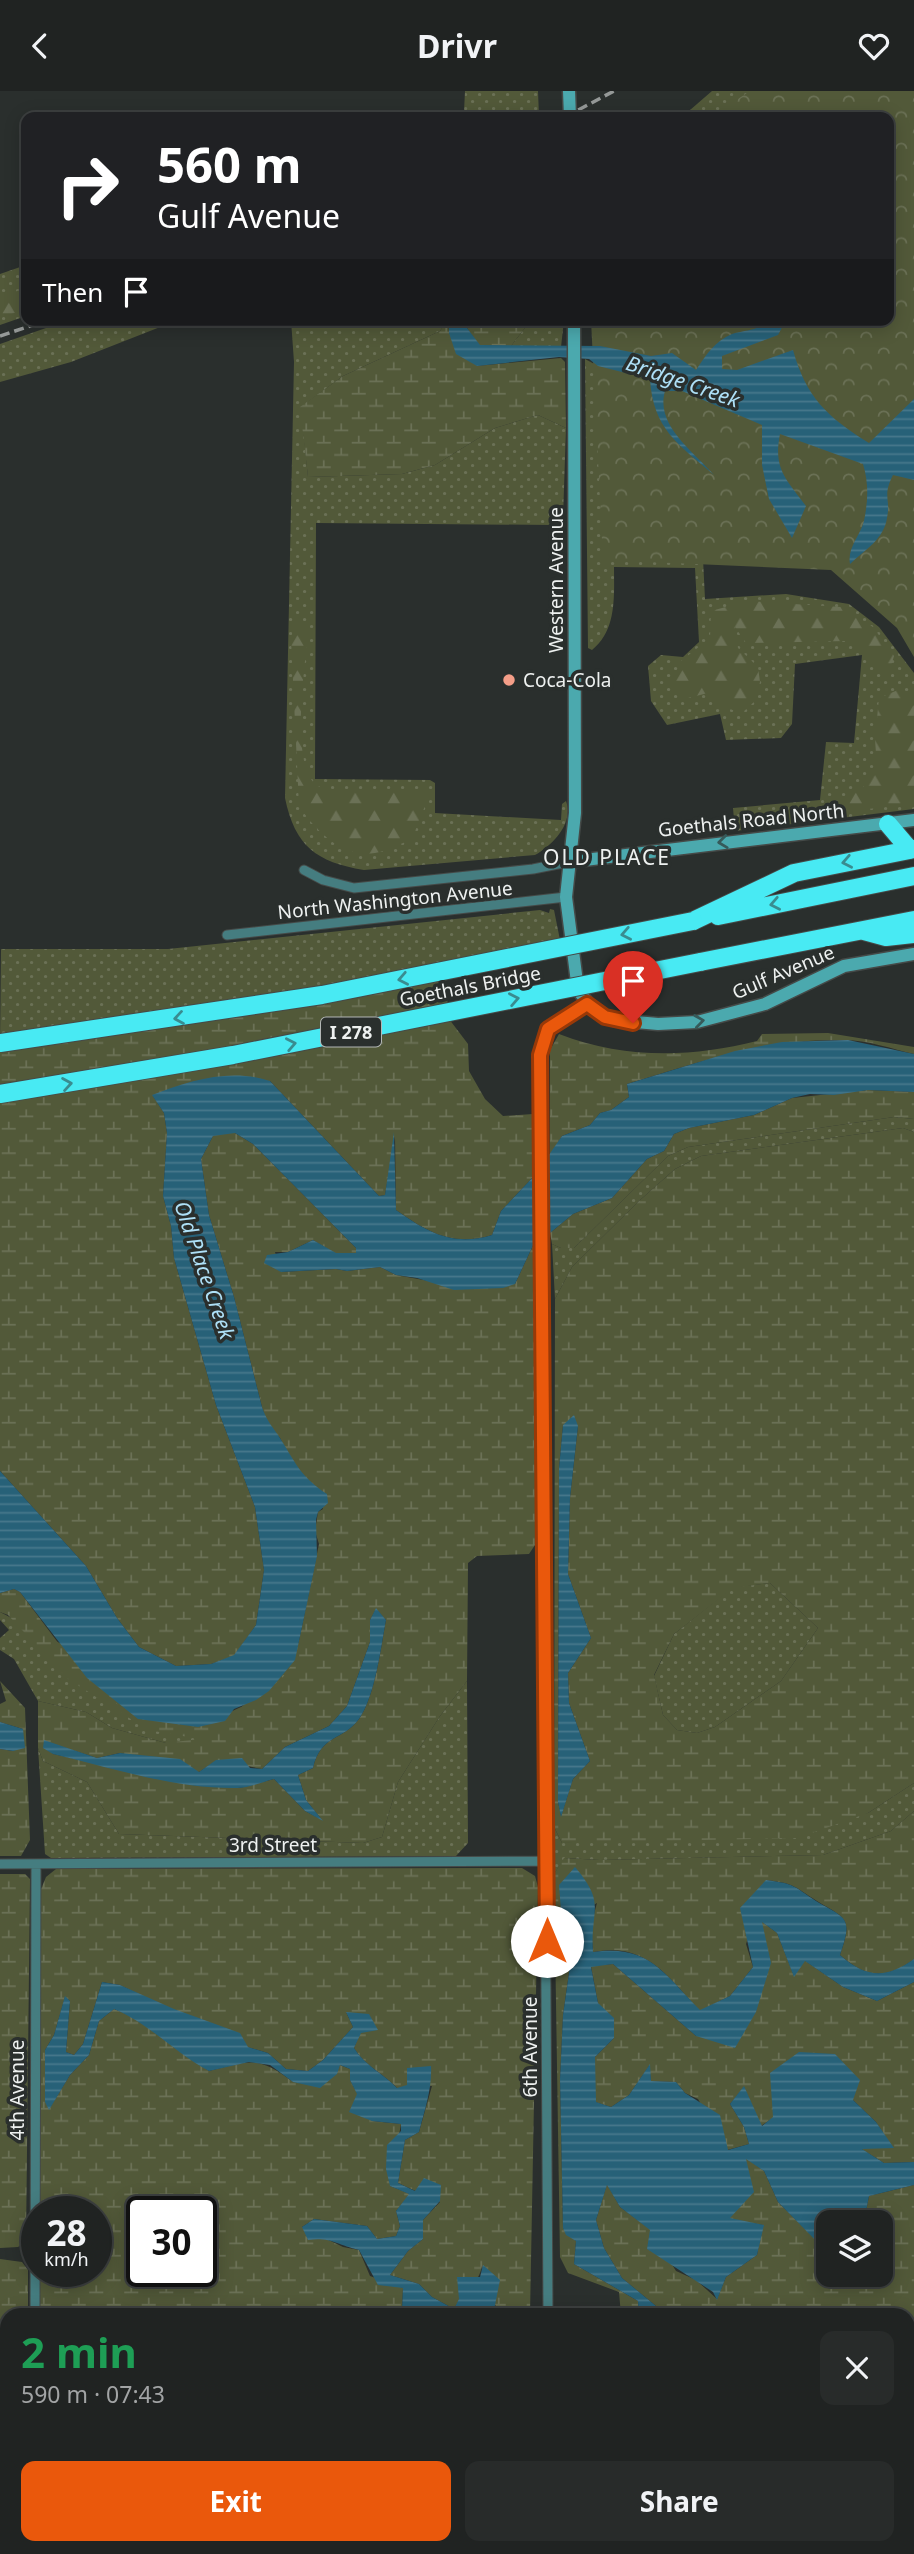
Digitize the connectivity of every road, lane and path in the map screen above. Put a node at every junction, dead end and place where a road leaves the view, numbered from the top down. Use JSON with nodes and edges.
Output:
{"nodes":[{"id":1,"x":569,"y":91,"type":"edge"},
{"id":2,"x":570,"y":112,"type":"edge"},
{"id":3,"x":574,"y":326,"type":"edge"},
{"id":4,"x":914,"y":820,"type":"edge"},
{"id":5,"x":888,"y":824,"type":"junction"},
{"id":6,"x":912,"y":849,"type":"edge"},
{"id":7,"x":568,"y":862,"type":"junction"},
{"id":8,"x":304,"y":870,"type":"dead end"},
{"id":9,"x":914,"y":876,"type":"edge"},
{"id":10,"x":566,"y":897,"type":"junction"},
{"id":11,"x":914,"y":920,"type":"edge"},
{"id":12,"x":693,"y":921,"type":"junction"},
{"id":13,"x":861,"y":930,"type":"junction"},
{"id":14,"x":914,"y":934,"type":"edge"},
{"id":15,"x":227,"y":935,"type":"dead end"},
{"id":16,"x":914,"y":954,"type":"edge"},
{"id":17,"x":587,"y":1004,"type":"junction"},
{"id":18,"x":0,"y":1043,"type":"edge"},
{"id":19,"x":0,"y":1094,"type":"edge"},
{"id":20,"x":547,"y":1861,"type":"junction"},
{"id":21,"x":0,"y":1864,"type":"edge"},
{"id":22,"x":36,"y":1864,"type":"junction"},
{"id":23,"x":35,"y":2308,"type":"edge"},
{"id":24,"x":548,"y":2308,"type":"edge"}],
"edges":[{"from":1,"to":2,"type":"street"},
{"from":3,"to":7,"type":"street","name":"Western Avenue"},
{"from":4,"to":5,"type":"street","name":"Goethals Road North"},
{"from":5,"to":6,"type":"highway"},
{"from":5,"to":7,"type":"street","name":"Goethals Road North","one_way":true},
{"from":6,"to":12,"type":"highway","one_way":true},
{"from":7,"to":8,"type":"street","name":"Goethals Road North"},
{"from":7,"to":10,"type":"street","name":"Western Avenue"},
{"from":9,"to":12,"type":"highway","number":"I 278","one_way":true},
{"from":10,"to":15,"type":"street","name":"North Washington Avenue"},
{"from":10,"to":17,"type":"street","name":"Western Avenue"},
{"from":11,"to":13,"type":"highway","number":"I 278"},
{"from":12,"to":18,"type":"highway","name":"Goethals Bridge","number":"I 278","one_way":true,"bridge":true},
{"from":13,"to":14,"type":"highway"},
{"from":19,"to":13,"type":"highway","name":"Goethals Bridge","number":"I 278","one_way":true,"bridge":true},
{"from":17,"to":16,"type":"street","name":"Gulf Avenue","one_way":true},
{"from":17,"to":20,"type":"street","name":"6th Avenue"},
{"from":20,"to":22,"type":"street","name":"3rd Street"},
{"from":20,"to":24,"type":"street","name":"6th Avenue"},
{"from":21,"to":22,"type":"street","name":"3rd Street"},
{"from":22,"to":23,"type":"street","name":"4th Avenue"}]}
